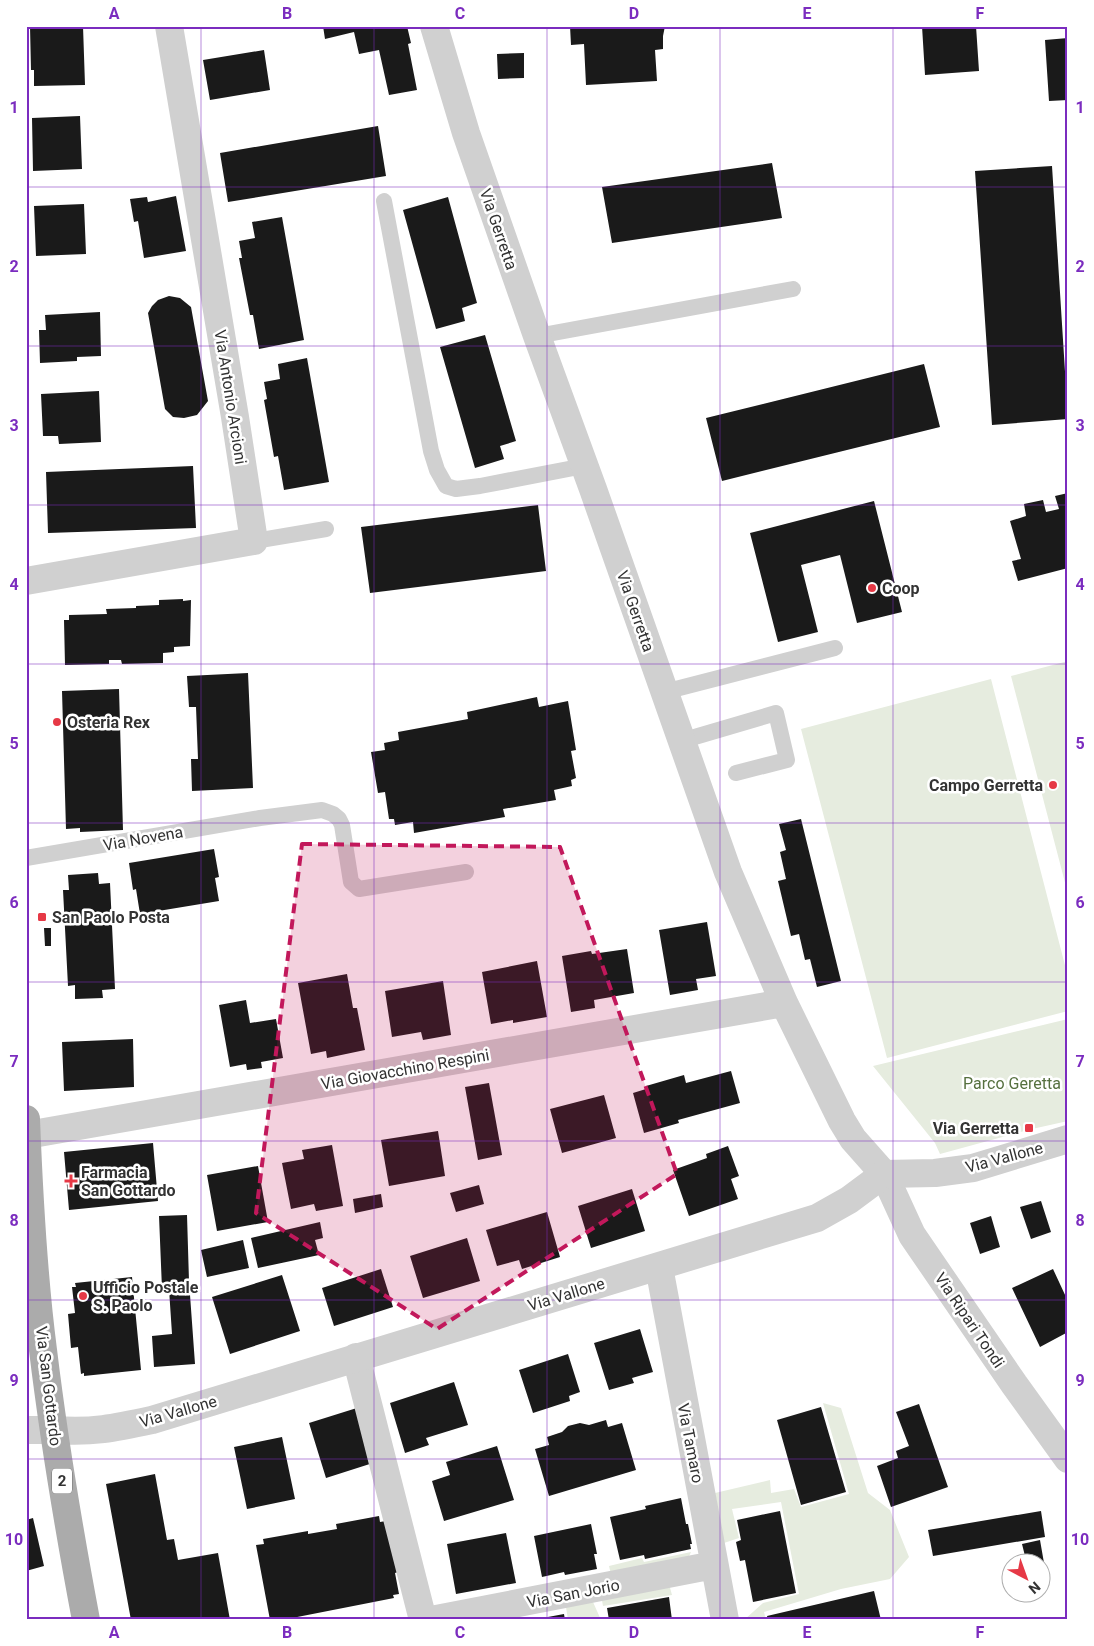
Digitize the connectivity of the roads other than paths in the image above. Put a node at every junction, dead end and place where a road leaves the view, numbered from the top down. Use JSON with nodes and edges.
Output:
{"nodes":[{"id":1,"x":169,"y":26,"type":"edge"},
{"id":2,"x":434,"y":26,"type":"edge"},
{"id":3,"x":384,"y":201,"type":"dead end"},
{"id":4,"x":793,"y":289,"type":"dead end"},
{"id":5,"x":537,"y":336,"type":"junction"},
{"id":6,"x":584,"y":466,"type":"junction"},
{"id":7,"x":326,"y":529,"type":"dead end"},
{"id":8,"x":254,"y":541,"type":"junction"},
{"id":9,"x":26,"y":581,"type":"edge"},
{"id":10,"x":835,"y":648,"type":"dead end"},
{"id":11,"x":664,"y":692,"type":"junction"},
{"id":12,"x":681,"y":741,"type":"junction"},
{"id":13,"x":736,"y":773,"type":"dead end"},
{"id":14,"x":26,"y":858,"type":"edge"},
{"id":15,"x":466,"y":872,"type":"dead end"},
{"id":16,"x":784,"y":1003,"type":"junction"},
{"id":17,"x":26,"y":1119,"type":"edge"},
{"id":18,"x":27,"y":1135,"type":"edge"},
{"id":19,"x":1068,"y":1139,"type":"edge"},
{"id":20,"x":884,"y":1174,"type":"junction"},
{"id":21,"x":659,"y":1267,"type":"junction"},
{"id":22,"x":356,"y":1357,"type":"junction"},
{"id":23,"x":26,"y":1430,"type":"edge"},
{"id":24,"x":54,"y":1430,"type":"junction"},
{"id":25,"x":1068,"y":1459,"type":"edge"},
{"id":26,"x":714,"y":1565,"type":"junction"},
{"id":27,"x":86,"y":1620,"type":"edge"},
{"id":28,"x":423,"y":1620,"type":"edge"},
{"id":29,"x":431,"y":1620,"type":"edge"},
{"id":30,"x":726,"y":1620,"type":"edge"}],
"edges":[{"from":1,"to":8,"type":"street","name":"Via Antonio Arcioni"},
{"from":2,"to":5,"type":"street","name":"Via Gerretta"},
{"from":3,"to":6,"type":"lane"},
{"from":4,"to":5,"type":"lane"},
{"from":5,"to":6,"type":"street","name":"Via Gerretta"},
{"from":6,"to":11,"type":"street","name":"Via Gerretta"},
{"from":7,"to":8,"type":"lane"},
{"from":8,"to":9,"type":"street"},
{"from":10,"to":11,"type":"lane"},
{"from":11,"to":12,"type":"street","name":"Via Gerretta"},
{"from":12,"to":13,"type":"lane"},
{"from":12,"to":16,"type":"street","name":"Via Gerretta"},
{"from":14,"to":15,"type":"lane","name":"Via Novena"},
{"from":16,"to":18,"type":"street","name":"Via Giovacchino Respini"},
{"from":16,"to":20,"type":"street","name":"Via Gerretta"},
{"from":17,"to":18,"type":"main road","name":"Via San Gottardo","number":"2"},
{"from":18,"to":24,"type":"main road","name":"Via San Gottardo","number":"2"},
{"from":19,"to":20,"type":"street","name":"Via Vallone"},
{"from":20,"to":21,"type":"street","name":"Via Vallone"},
{"from":20,"to":25,"type":"street","name":"Via Ripari Tondi"},
{"from":21,"to":22,"type":"street","name":"Via Vallone"},
{"from":21,"to":26,"type":"street","name":"Via Tamaro"},
{"from":22,"to":24,"type":"street","name":"Via Vallone"},
{"from":22,"to":28,"type":"street"},
{"from":23,"to":24,"type":"street","name":"Via Vallone"},
{"from":24,"to":27,"type":"main road","name":"Via San Gottardo","number":"2"},
{"from":26,"to":29,"type":"street","name":"Via San Jorio"},
{"from":26,"to":30,"type":"street","name":"Via Tamaro"}]}
